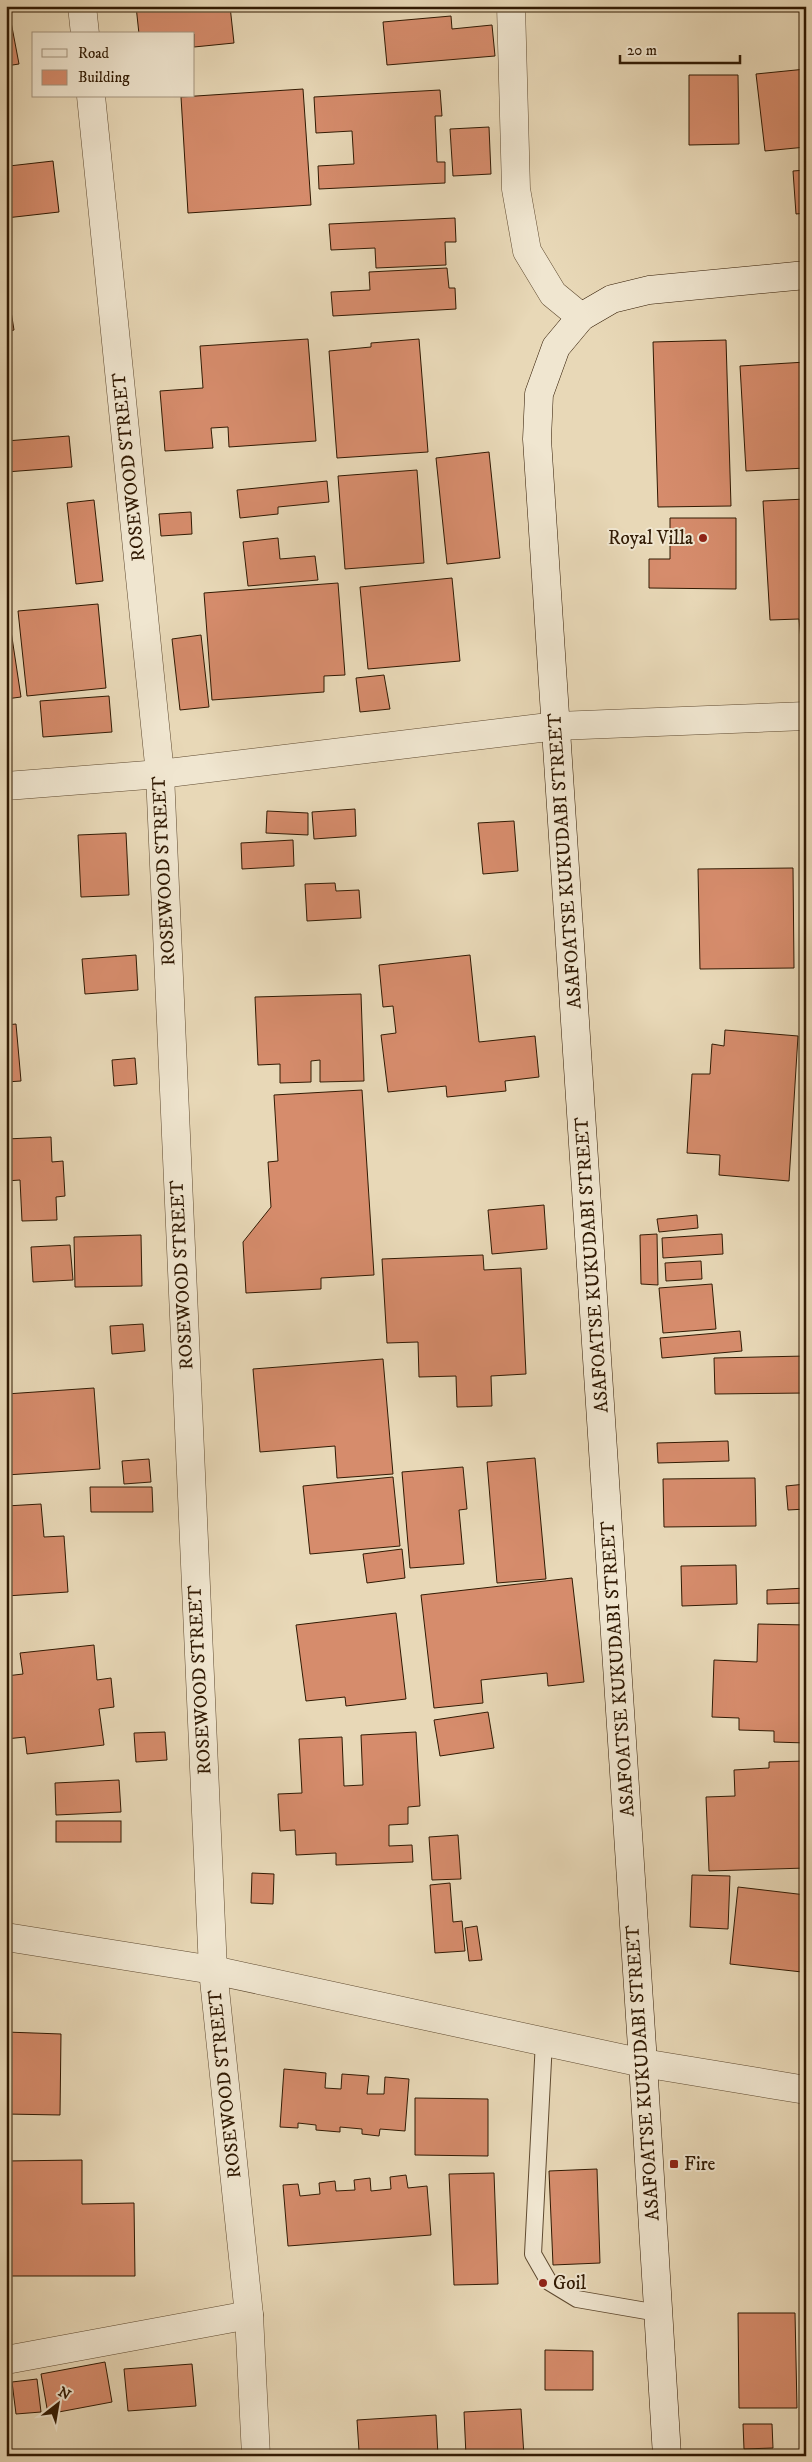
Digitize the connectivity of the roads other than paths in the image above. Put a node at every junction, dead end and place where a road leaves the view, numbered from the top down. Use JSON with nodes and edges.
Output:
{"nodes":[{"id":1,"x":82,"y":6,"type":"edge"},
{"id":2,"x":511,"y":6,"type":"edge"},
{"id":3,"x":85,"y":32,"type":"edge"},
{"id":4,"x":91,"y":98,"type":"edge"},
{"id":5,"x":806,"y":275,"type":"edge"},
{"id":6,"x":581,"y":317,"type":"junction"},
{"id":7,"x":806,"y":716,"type":"edge"},
{"id":8,"x":557,"y":726,"type":"junction"},
{"id":9,"x":160,"y":774,"type":"junction"},
{"id":10,"x":6,"y":786,"type":"edge"},
{"id":11,"x":6,"y":1937,"type":"edge"},
{"id":12,"x":213,"y":1970,"type":"junction"},
{"id":13,"x":544,"y":2041,"type":"junction"},
{"id":14,"x":643,"y":2062,"type":"junction"},
{"id":15,"x":806,"y":2090,"type":"edge"},
{"id":16,"x":658,"y":2313,"type":"junction"},
{"id":17,"x":249,"y":2315,"type":"junction"},
{"id":18,"x":6,"y":2360,"type":"edge"},
{"id":19,"x":256,"y":2456,"type":"edge"},
{"id":20,"x":667,"y":2456,"type":"edge"}],
"edges":[{"from":1,"to":3,"type":"street"},
{"from":2,"to":6,"type":"street"},
{"from":4,"to":9,"type":"street","name":"ROSEWOOD STREET"},
{"from":5,"to":6,"type":"street","name":"ASAFOATSE KUKUDABI STREET"},
{"from":6,"to":8,"type":"street","name":"ASAFOATSE KUKUDABI STREET"},
{"from":7,"to":8,"type":"street"},
{"from":8,"to":9,"type":"street"},
{"from":8,"to":14,"type":"street","name":"ASAFOATSE KUKUDABI STREET"},
{"from":9,"to":10,"type":"street"},
{"from":9,"to":12,"type":"street","name":"ROSEWOOD STREET"},
{"from":11,"to":12,"type":"street"},
{"from":12,"to":13,"type":"street"},
{"from":12,"to":17,"type":"street","name":"ROSEWOOD STREET"},
{"from":13,"to":14,"type":"street"},
{"from":13,"to":16,"type":"lane"},
{"from":14,"to":15,"type":"street"},
{"from":14,"to":16,"type":"street","name":"ASAFOATSE KUKUDABI STREET"},
{"from":16,"to":20,"type":"street","name":"ASAFOATSE KUKUDABI STREET"},
{"from":17,"to":18,"type":"street"},
{"from":17,"to":19,"type":"street","name":"ROSEWOOD STREET"}]}
